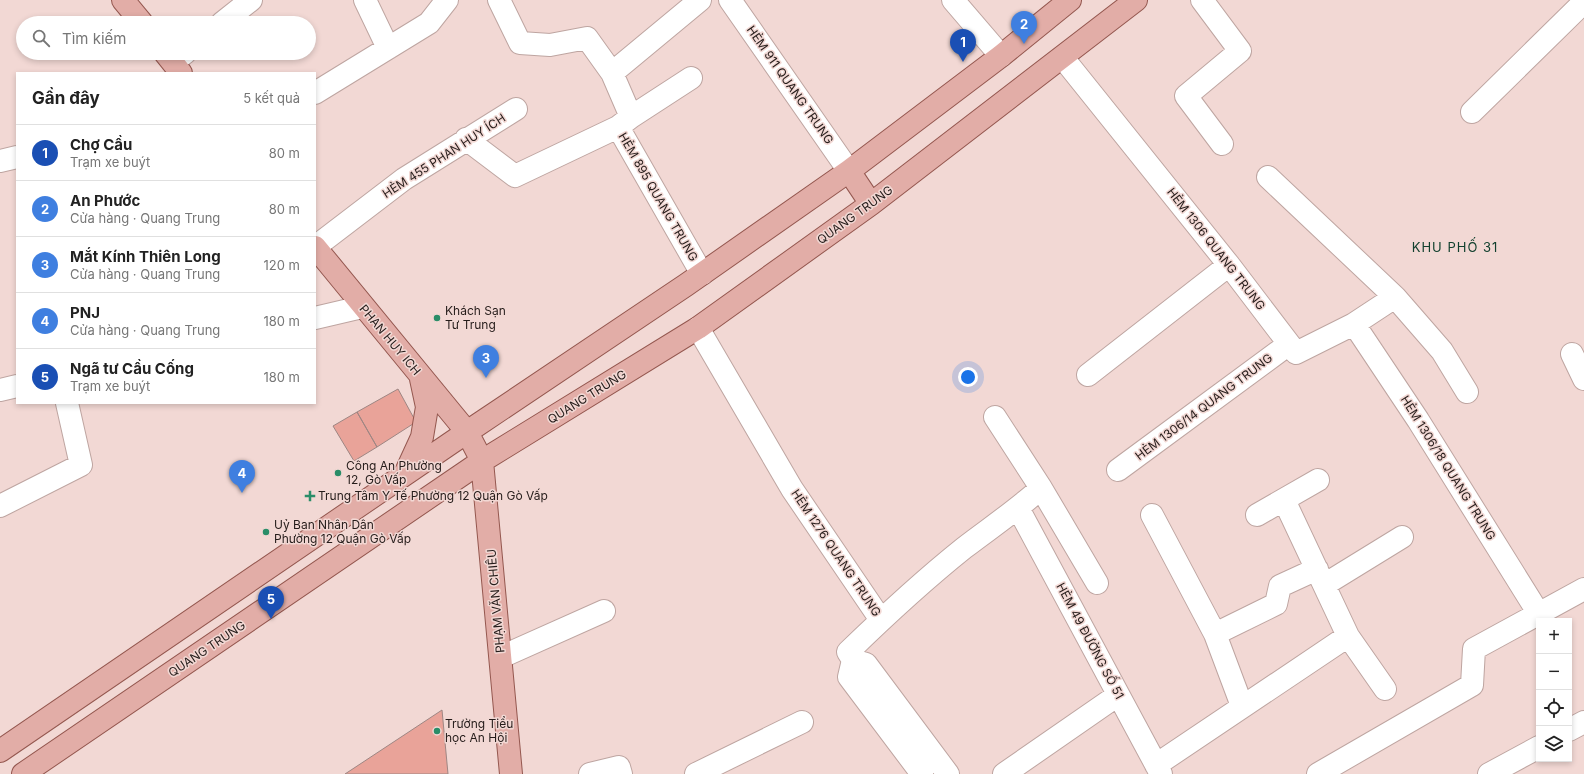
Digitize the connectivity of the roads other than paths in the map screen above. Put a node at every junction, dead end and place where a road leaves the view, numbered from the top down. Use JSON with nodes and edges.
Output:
{"nodes":[{"id":1,"x":124,"y":0,"type":"edge"},
{"id":2,"x":251,"y":0,"type":"edge"},
{"id":3,"x":365,"y":0,"type":"edge"},
{"id":4,"x":447,"y":0,"type":"edge"},
{"id":5,"x":499,"y":0,"type":"edge"},
{"id":6,"x":700,"y":0,"type":"edge"},
{"id":7,"x":730,"y":0,"type":"edge"},
{"id":8,"x":953,"y":0,"type":"edge"},
{"id":9,"x":1070,"y":0,"type":"edge"},
{"id":10,"x":1136,"y":0,"type":"edge"},
{"id":11,"x":1202,"y":0,"type":"edge"},
{"id":12,"x":1584,"y":2,"type":"edge"},
{"id":13,"x":137,"y":16,"type":"edge"},
{"id":14,"x":231,"y":16,"type":"edge"},
{"id":15,"x":388,"y":48,"type":"junction"},
{"id":16,"x":1001,"y":56,"type":"junction"},
{"id":17,"x":1063,"y":58,"type":"junction"},
{"id":18,"x":612,"y":73,"type":"junction"},
{"id":19,"x":691,"y":78,"type":"dead end"},
{"id":20,"x":316,"y":92,"type":"edge"},
{"id":21,"x":516,"y":109,"type":"dead end"},
{"id":22,"x":1472,"y":112,"type":"dead end"},
{"id":23,"x":624,"y":122,"type":"junction"},
{"id":24,"x":466,"y":139,"type":"junction"},
{"id":25,"x":1222,"y":144,"type":"dead end"},
{"id":26,"x":16,"y":157,"type":"edge"},
{"id":27,"x":0,"y":161,"type":"edge"},
{"id":28,"x":849,"y":171,"type":"junction"},
{"id":29,"x":1268,"y":177,"type":"dead end"},
{"id":30,"x":871,"y":204,"type":"junction"},
{"id":31,"x":316,"y":246,"type":"edge"},
{"id":32,"x":316,"y":248,"type":"edge"},
{"id":33,"x":1229,"y":264,"type":"junction"},
{"id":34,"x":702,"y":274,"type":"junction"},
{"id":35,"x":1395,"y":297,"type":"junction"},
{"id":36,"x":362,"y":307,"type":"junction"},
{"id":37,"x":316,"y":318,"type":"edge"},
{"id":38,"x":1354,"y":324,"type":"junction"},
{"id":39,"x":698,"y":328,"type":"junction"},
{"id":40,"x":1289,"y":344,"type":"junction"},
{"id":41,"x":1572,"y":354,"type":"dead end"},
{"id":42,"x":1088,"y":374,"type":"dead end"},
{"id":43,"x":420,"y":376,"type":"junction"},
{"id":44,"x":1584,"y":379,"type":"edge"},
{"id":45,"x":16,"y":386,"type":"edge"},
{"id":46,"x":0,"y":390,"type":"edge"},
{"id":47,"x":1467,"y":392,"type":"dead end"},
{"id":48,"x":67,"y":404,"type":"edge"},
{"id":49,"x":995,"y":417,"type":"dead end"},
{"id":50,"x":467,"y":432,"type":"junction"},
{"id":51,"x":482,"y":461,"type":"junction"},
{"id":52,"x":1118,"y":470,"type":"dead end"},
{"id":53,"x":404,"y":475,"type":"junction"},
{"id":54,"x":1318,"y":480,"type":"dead end"},
{"id":55,"x":1041,"y":488,"type":"junction"},
{"id":56,"x":1284,"y":500,"type":"junction"},
{"id":57,"x":0,"y":506,"type":"edge"},
{"id":58,"x":1018,"y":508,"type":"junction"},
{"id":59,"x":1152,"y":515,"type":"dead end"},
{"id":60,"x":1257,"y":515,"type":"dead end"},
{"id":61,"x":1402,"y":537,"type":"dead end"},
{"id":62,"x":1320,"y":577,"type":"junction"},
{"id":63,"x":1097,"y":583,"type":"dead end"},
{"id":64,"x":1584,"y":589,"type":"edge"},
{"id":65,"x":604,"y":611,"type":"dead end"},
{"id":66,"x":1539,"y":614,"type":"junction"},
{"id":67,"x":881,"y":620,"type":"junction"},
{"id":68,"x":1214,"y":634,"type":"junction"},
{"id":69,"x":1348,"y":636,"type":"junction"},
{"id":70,"x":501,"y":657,"type":"junction"},
{"id":71,"x":1385,"y":689,"type":"dead end"},
{"id":72,"x":1118,"y":695,"type":"junction"},
{"id":73,"x":1242,"y":706,"type":"junction"},
{"id":74,"x":802,"y":722,"type":"dead end"},
{"id":75,"x":1584,"y":722,"type":"edge"},
{"id":76,"x":1572,"y":728,"type":"edge"},
{"id":77,"x":902,"y":730,"type":"junction"},
{"id":78,"x":1536,"y":750,"type":"edge"},
{"id":79,"x":0,"y":751,"type":"edge"},
{"id":80,"x":1517,"y":767,"type":"edge"},
{"id":81,"x":1158,"y":769,"type":"edge"},
{"id":82,"x":23,"y":774,"type":"edge"},
{"id":83,"x":511,"y":774,"type":"edge"},
{"id":84,"x":590,"y":774,"type":"edge"},
{"id":85,"x":621,"y":774,"type":"edge"},
{"id":86,"x":696,"y":774,"type":"edge"},
{"id":87,"x":922,"y":774,"type":"edge"},
{"id":88,"x":948,"y":774,"type":"edge"},
{"id":89,"x":1004,"y":774,"type":"edge"},
{"id":90,"x":1318,"y":774,"type":"edge"},
{"id":91,"x":1489,"y":774,"type":"edge"}],
"edges":[{"from":1,"to":13,"type":"main road"},
{"from":2,"to":14,"type":"street"},
{"from":3,"to":15,"type":"street"},
{"from":4,"to":15,"type":"street"},
{"from":5,"to":18,"type":"street"},
{"from":6,"to":18,"type":"street"},
{"from":7,"to":28,"type":"street","name":"HẺM 911 QUANG TRUNG"},
{"from":8,"to":16,"type":"street"},
{"from":9,"to":16,"type":"main road"},
{"from":10,"to":17,"type":"main road","name":"QUANG TRUNG"},
{"from":11,"to":25,"type":"street"},
{"from":12,"to":22,"type":"street"},
{"from":15,"to":20,"type":"street"},
{"from":16,"to":28,"type":"main road"},
{"from":17,"to":30,"type":"main road","name":"QUANG TRUNG"},
{"from":17,"to":33,"type":"street","name":"HẺM 1306 QUANG TRUNG"},
{"from":18,"to":23,"type":"street"},
{"from":19,"to":23,"type":"street"},
{"from":21,"to":24,"type":"street","name":"HẺM 455 PHAN HUY ÍCH"},
{"from":23,"to":24,"type":"street","name":"HẺM 895 QUANG TRUNG"},
{"from":23,"to":34,"type":"street","name":"HẺM 895 QUANG TRUNG"},
{"from":24,"to":31,"type":"street","name":"HẺM 455 PHAN HUY ÍCH"},
{"from":26,"to":27,"type":"street"},
{"from":28,"to":30,"type":"main road"},
{"from":28,"to":34,"type":"main road"},
{"from":29,"to":35,"type":"street"},
{"from":30,"to":39,"type":"main road","name":"QUANG TRUNG"},
{"from":32,"to":36,"type":"main road","name":"PHAN HUY ICH"},
{"from":33,"to":40,"type":"street","name":"HẺM 1306 QUANG TRUNG"},
{"from":33,"to":42,"type":"street"},
{"from":34,"to":50,"type":"main road"},
{"from":35,"to":38,"type":"street"},
{"from":35,"to":47,"type":"street"},
{"from":36,"to":37,"type":"street"},
{"from":36,"to":43,"type":"main road","name":"PHAN HUY ICH"},
{"from":38,"to":40,"type":"street"},
{"from":38,"to":66,"type":"street","name":"HẺM 1306/18 QUANG TRUNG"},
{"from":39,"to":51,"type":"main road","name":"QUANG TRUNG"},
{"from":39,"to":67,"type":"street","name":"HẺM 1276 QUANG TRUNG"},
{"from":40,"to":52,"type":"street","name":"HẺM 1306/14 QUANG TRUNG"},
{"from":41,"to":44,"type":"street"},
{"from":43,"to":50,"type":"main road","name":"PHAN HUY ICH"},
{"from":43,"to":53,"type":"main road"},
{"from":45,"to":46,"type":"street"},
{"from":48,"to":57,"type":"street"},
{"from":49,"to":55,"type":"street"},
{"from":50,"to":51,"type":"main road","name":"PHẠM VĂN CHIÊU"},
{"from":50,"to":53,"type":"main road"},
{"from":51,"to":70,"type":"main road","name":"PHẠM VĂN CHIÊU"},
{"from":51,"to":82,"type":"main road","name":"QUANG TRUNG"},
{"from":53,"to":79,"type":"main road"},
{"from":54,"to":56,"type":"street"},
{"from":55,"to":58,"type":"street","name":"HẺM 1276 QUANG TRUNG"},
{"from":55,"to":63,"type":"street"},
{"from":56,"to":60,"type":"street"},
{"from":56,"to":62,"type":"street"},
{"from":58,"to":67,"type":"street","name":"HẺM 1276 QUANG TRUNG"},
{"from":58,"to":72,"type":"street","name":"HẺM 49 ĐƯỜNG SỐ 51"},
{"from":59,"to":68,"type":"street"},
{"from":61,"to":62,"type":"street"},
{"from":62,"to":68,"type":"street"},
{"from":62,"to":69,"type":"street"},
{"from":64,"to":66,"type":"street"},
{"from":65,"to":70,"type":"street"},
{"from":66,"to":90,"type":"street"},
{"from":67,"to":77,"type":"street"},
{"from":68,"to":73,"type":"street"},
{"from":69,"to":71,"type":"street"},
{"from":69,"to":73,"type":"street"},
{"from":70,"to":83,"type":"main road","name":"PHẠM VĂN CHIÊU"},
{"from":72,"to":81,"type":"street","name":"HẺM 49 ĐƯỜNG SỐ 51"},
{"from":72,"to":89,"type":"street"},
{"from":73,"to":81,"type":"street"},
{"from":74,"to":86,"type":"street"},
{"from":75,"to":76,"type":"street"},
{"from":77,"to":87,"type":"street"},
{"from":77,"to":88,"type":"street"},
{"from":78,"to":80,"type":"street"},
{"from":80,"to":91,"type":"street"},
{"from":84,"to":85,"type":"street"}]}
